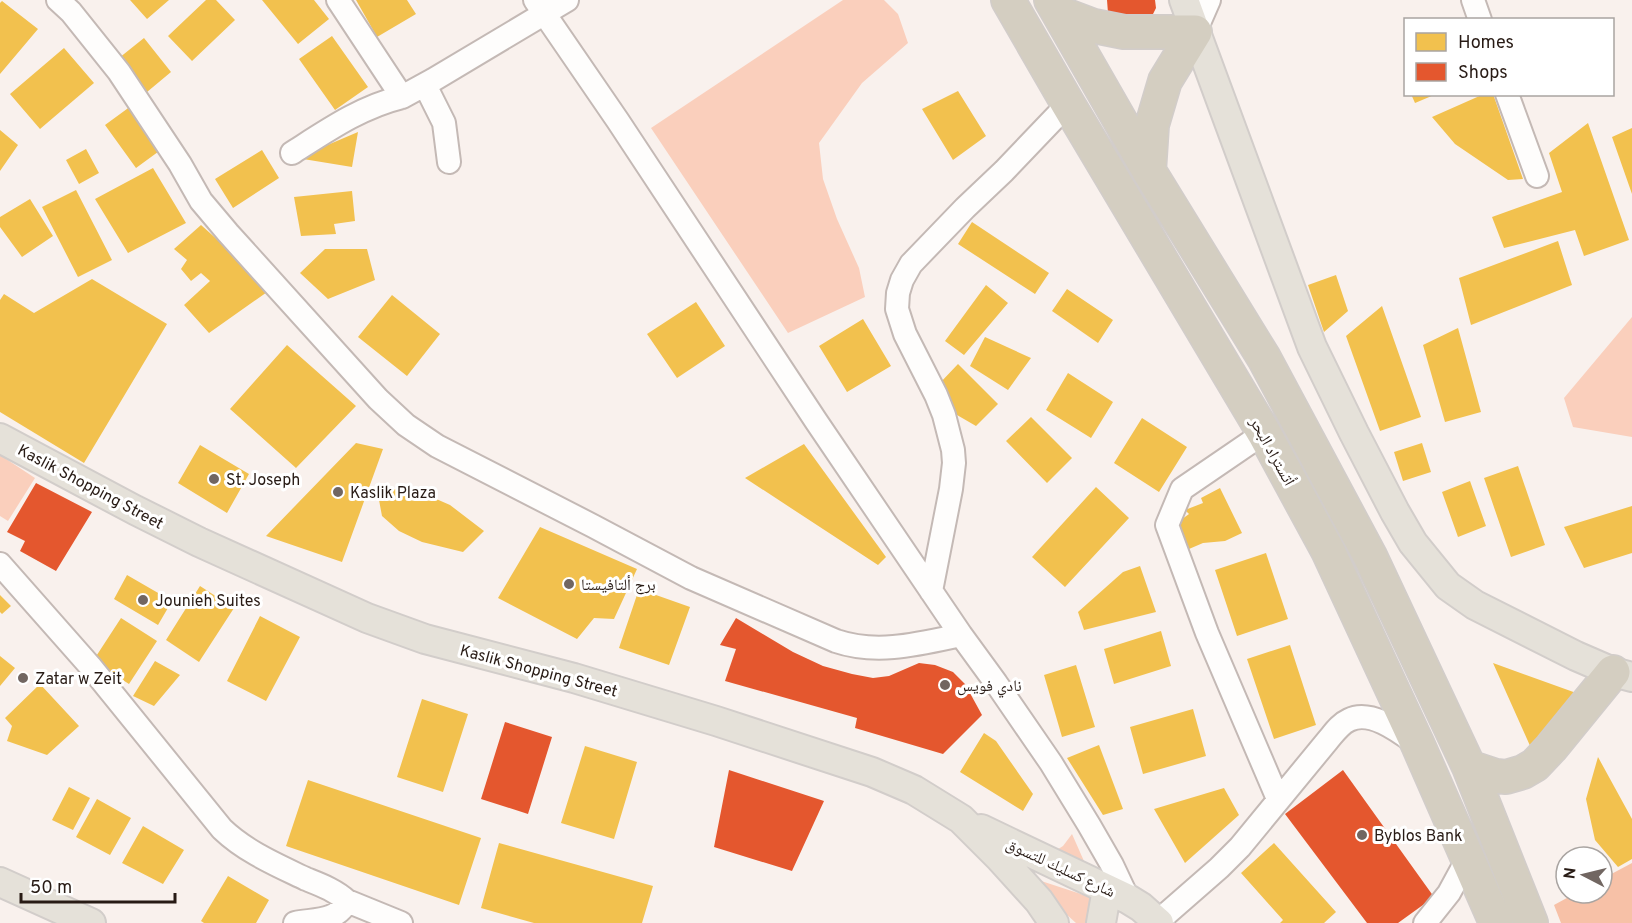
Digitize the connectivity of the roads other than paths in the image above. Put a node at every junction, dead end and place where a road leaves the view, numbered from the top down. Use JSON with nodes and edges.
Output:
{"nodes":[{"id":1,"x":58,"y":0,"type":"edge"},
{"id":2,"x":338,"y":0,"type":"edge"},
{"id":3,"x":567,"y":0,"type":"edge"},
{"id":4,"x":1184,"y":0,"type":"edge"},
{"id":5,"x":1209,"y":0,"type":"edge"},
{"id":6,"x":1473,"y":0,"type":"edge"},
{"id":7,"x":1008,"y":1,"type":"edge"},
{"id":8,"x":539,"y":6,"type":"edge"},
{"id":9,"x":1055,"y":6,"type":"edge"},
{"id":10,"x":1479,"y":18,"type":"edge"},
{"id":11,"x":1195,"y":32,"type":"junction"},
{"id":12,"x":425,"y":85,"type":"junction"},
{"id":13,"x":402,"y":96,"type":"junction"},
{"id":14,"x":1508,"y":96,"type":"edge"},
{"id":15,"x":1068,"y":105,"type":"junction"},
{"id":16,"x":292,"y":153,"type":"dead end"},
{"id":17,"x":449,"y":162,"type":"dead end"},
{"id":18,"x":1149,"y":171,"type":"junction"},
{"id":19,"x":1537,"y":176,"type":"dead end"},
{"id":20,"x":1264,"y":433,"type":"junction"},
{"id":21,"x":0,"y":438,"type":"edge"},
{"id":22,"x":0,"y":564,"type":"edge"},
{"id":23,"x":931,"y":591,"type":"junction"},
{"id":24,"x":961,"y":635,"type":"junction"},
{"id":25,"x":1622,"y":675,"type":"edge"},
{"id":26,"x":1418,"y":745,"type":"junction"},
{"id":27,"x":1469,"y":767,"type":"junction"},
{"id":28,"x":1278,"y":800,"type":"junction"},
{"id":29,"x":961,"y":819,"type":"junction"},
{"id":30,"x":1468,"y":858,"type":"junction"},
{"id":31,"x":0,"y":882,"type":"edge"},
{"id":32,"x":1117,"y":894,"type":"junction"},
{"id":33,"x":347,"y":901,"type":"junction"},
{"id":34,"x":1158,"y":922,"type":"edge"},
{"id":35,"x":91,"y":923,"type":"edge"},
{"id":36,"x":296,"y":923,"type":"edge"},
{"id":37,"x":401,"y":923,"type":"edge"},
{"id":38,"x":1054,"y":923,"type":"edge"},
{"id":39,"x":1101,"y":923,"type":"edge"},
{"id":40,"x":1425,"y":923,"type":"edge"},
{"id":41,"x":1496,"y":923,"type":"edge"},
{"id":42,"x":1532,"y":923,"type":"edge"}],
"edges":[{"from":1,"to":24,"type":"street"},
{"from":2,"to":13,"type":"street"},
{"from":3,"to":8,"type":"street"},
{"from":4,"to":11,"type":"main road"},
{"from":5,"to":11,"type":"street"},
{"from":6,"to":10,"type":"street"},
{"from":7,"to":15,"type":"highway","name":"أتستراد البحر"},
{"from":8,"to":12,"type":"street"},
{"from":8,"to":23,"type":"street"},
{"from":9,"to":11,"type":"highway"},
{"from":9,"to":18,"type":"highway"},
{"from":11,"to":18,"type":"highway"},
{"from":11,"to":25,"type":"main road"},
{"from":12,"to":13,"type":"street"},
{"from":12,"to":17,"type":"street"},
{"from":13,"to":16,"type":"street"},
{"from":14,"to":19,"type":"street"},
{"from":15,"to":20,"type":"highway","name":"أتستراد البحر"},
{"from":15,"to":23,"type":"street"},
{"from":18,"to":27,"type":"highway"},
{"from":20,"to":26,"type":"highway","name":"أتستراد البحر"},
{"from":20,"to":28,"type":"street"},
{"from":21,"to":29,"type":"main road","name":"Kaslik Shopping Street"},
{"from":22,"to":33,"type":"street"},
{"from":23,"to":24,"type":"street"},
{"from":24,"to":32,"type":"street"},
{"from":25,"to":27,"type":"highway"},
{"from":26,"to":28,"type":"street"},
{"from":26,"to":30,"type":"highway","name":"أتستراد البحر"},
{"from":27,"to":42,"type":"highway"},
{"from":28,"to":34,"type":"street"},
{"from":29,"to":32,"type":"main road","name":"شارع كسليك للتسوق"},
{"from":29,"to":38,"type":"main road","name":"Kaslik Shopping Street"},
{"from":30,"to":40,"type":"street"},
{"from":30,"to":41,"type":"highway","name":"أتستراد البحر"},
{"from":31,"to":35,"type":"main road"},
{"from":32,"to":34,"type":"main road","name":"شارع كسليك للتسوق"},
{"from":32,"to":39,"type":"main road"},
{"from":33,"to":36,"type":"street"},
{"from":33,"to":37,"type":"street"}]}
